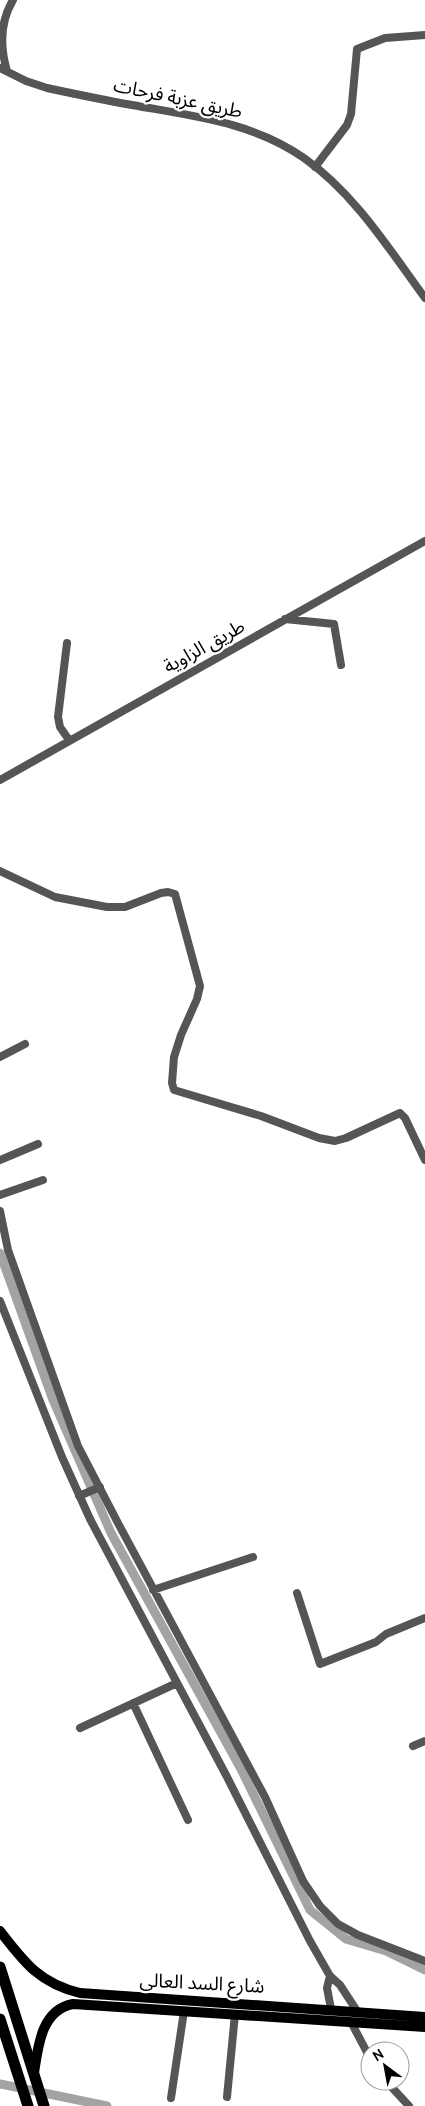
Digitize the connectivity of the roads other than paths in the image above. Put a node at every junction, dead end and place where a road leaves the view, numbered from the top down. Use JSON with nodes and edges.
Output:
{"nodes":[{"id":1,"x":13,"y":0,"type":"edge"},
{"id":2,"x":425,"y":35,"type":"edge"},
{"id":3,"x":3,"y":69,"type":"edge"},
{"id":4,"x":315,"y":167,"type":"junction"},
{"id":5,"x":425,"y":298,"type":"edge"},
{"id":6,"x":425,"y":541,"type":"edge"},
{"id":7,"x":285,"y":619,"type":"junction"},
{"id":8,"x":67,"y":643,"type":"dead end"},
{"id":9,"x":341,"y":666,"type":"dead end"},
{"id":10,"x":69,"y":740,"type":"junction"},
{"id":11,"x":0,"y":780,"type":"edge"},
{"id":12,"x":0,"y":871,"type":"edge"},
{"id":13,"x":25,"y":1044,"type":"dead end"},
{"id":14,"x":0,"y":1057,"type":"edge"},
{"id":15,"x":38,"y":1144,"type":"dead end"},
{"id":16,"x":0,"y":1160,"type":"edge"},
{"id":17,"x":425,"y":1160,"type":"edge"},
{"id":18,"x":44,"y":1180,"type":"dead end"},
{"id":19,"x":0,"y":1194,"type":"edge"},
{"id":20,"x":0,"y":1211,"type":"edge"},
{"id":21,"x":0,"y":1301,"type":"edge"},
{"id":22,"x":3,"y":1318,"type":"edge"},
{"id":23,"x":90,"y":1491,"type":"junction"},
{"id":24,"x":253,"y":1557,"type":"dead end"},
{"id":25,"x":153,"y":1590,"type":"junction"},
{"id":26,"x":297,"y":1593,"type":"dead end"},
{"id":27,"x":425,"y":1618,"type":"edge"},
{"id":28,"x":177,"y":1683,"type":"junction"},
{"id":29,"x":134,"y":1703,"type":"junction"},
{"id":30,"x":80,"y":1728,"type":"dead end"},
{"id":31,"x":425,"y":1741,"type":"edge"},
{"id":32,"x":413,"y":1746,"type":"dead end"},
{"id":33,"x":188,"y":1820,"type":"dead end"},
{"id":34,"x":0,"y":1931,"type":"edge"},
{"id":35,"x":425,"y":1961,"type":"edge"},
{"id":36,"x":0,"y":1967,"type":"edge"},
{"id":37,"x":330,"y":1976,"type":"junction"},
{"id":38,"x":255,"y":2004,"type":"junction"},
{"id":39,"x":331,"y":2009,"type":"junction"},
{"id":40,"x":184,"y":2011,"type":"junction"},
{"id":41,"x":357,"y":2012,"type":"junction"},
{"id":42,"x":235,"y":2014,"type":"junction"},
{"id":43,"x":253,"y":2016,"type":"junction"},
{"id":44,"x":425,"y":2017,"type":"edge"},
{"id":45,"x":0,"y":2020,"type":"edge"},
{"id":46,"x":351,"y":2022,"type":"junction"},
{"id":47,"x":425,"y":2027,"type":"edge"},
{"id":48,"x":0,"y":2032,"type":"edge"},
{"id":49,"x":361,"y":2041,"type":"edge"},
{"id":50,"x":9,"y":2047,"type":"junction"},
{"id":51,"x":35,"y":2076,"type":"junction"},
{"id":52,"x":395,"y":2091,"type":"edge"},
{"id":53,"x":227,"y":2097,"type":"dead end"},
{"id":54,"x":171,"y":2098,"type":"dead end"},
{"id":55,"x":27,"y":2105,"type":"edge"},
{"id":56,"x":44,"y":2106,"type":"edge"},
{"id":57,"x":409,"y":2106,"type":"edge"}],
"edges":[{"from":1,"to":3,"type":"street","name":"طريق عزبة فرحات"},
{"from":2,"to":4,"type":"street"},
{"from":3,"to":4,"type":"street","name":"طريق عزبة فرحات"},
{"from":4,"to":5,"type":"street","name":"طريق عزبة فرحات"},
{"from":6,"to":7,"type":"street","name":"طريق الزاوية"},
{"from":7,"to":9,"type":"street"},
{"from":7,"to":10,"type":"street","name":"طريق الزاوية"},
{"from":8,"to":10,"type":"street"},
{"from":10,"to":11,"type":"street","name":"طريق الزاوية"},
{"from":12,"to":17,"type":"street"},
{"from":13,"to":14,"type":"street"},
{"from":15,"to":16,"type":"street"},
{"from":18,"to":19,"type":"street"},
{"from":20,"to":23,"type":"street"},
{"from":21,"to":22,"type":"street"},
{"from":22,"to":23,"type":"street"},
{"from":23,"to":25,"type":"street"},
{"from":23,"to":28,"type":"street"},
{"from":24,"to":25,"type":"street"},
{"from":25,"to":35,"type":"street"},
{"from":26,"to":27,"type":"street"},
{"from":28,"to":29,"type":"street"},
{"from":28,"to":37,"type":"street"},
{"from":29,"to":30,"type":"street"},
{"from":29,"to":33,"type":"street"},
{"from":31,"to":32,"type":"street"},
{"from":34,"to":38,"type":"main road","name":"شارع السد العالى"},
{"from":36,"to":51,"type":"highway"},
{"from":37,"to":39,"type":"street"},
{"from":37,"to":41,"type":"street"},
{"from":38,"to":39,"type":"main road","name":"شارع السد العالى"},
{"from":38,"to":43,"type":"main road"},
{"from":39,"to":41,"type":"main road","name":"شارع السد العالى"},
{"from":40,"to":42,"type":"main road","name":"شارع السد العالى"},
{"from":40,"to":51,"type":"main road","name":"شارع السد العالى"},
{"from":40,"to":54,"type":"street"},
{"from":41,"to":44,"type":"main road","name":"شارع السد العالى"},
{"from":42,"to":43,"type":"main road","name":"شارع السد العالى"},
{"from":42,"to":53,"type":"street"},
{"from":43,"to":46,"type":"main road","name":"شارع السد العالى"},
{"from":45,"to":50,"type":"highway"},
{"from":46,"to":47,"type":"main road","name":"شارع السد العالى"},
{"from":46,"to":49,"type":"street"},
{"from":48,"to":50,"type":"main road"},
{"from":50,"to":55,"type":"highway"},
{"from":51,"to":56,"type":"highway"},
{"from":52,"to":57,"type":"street"}]}
